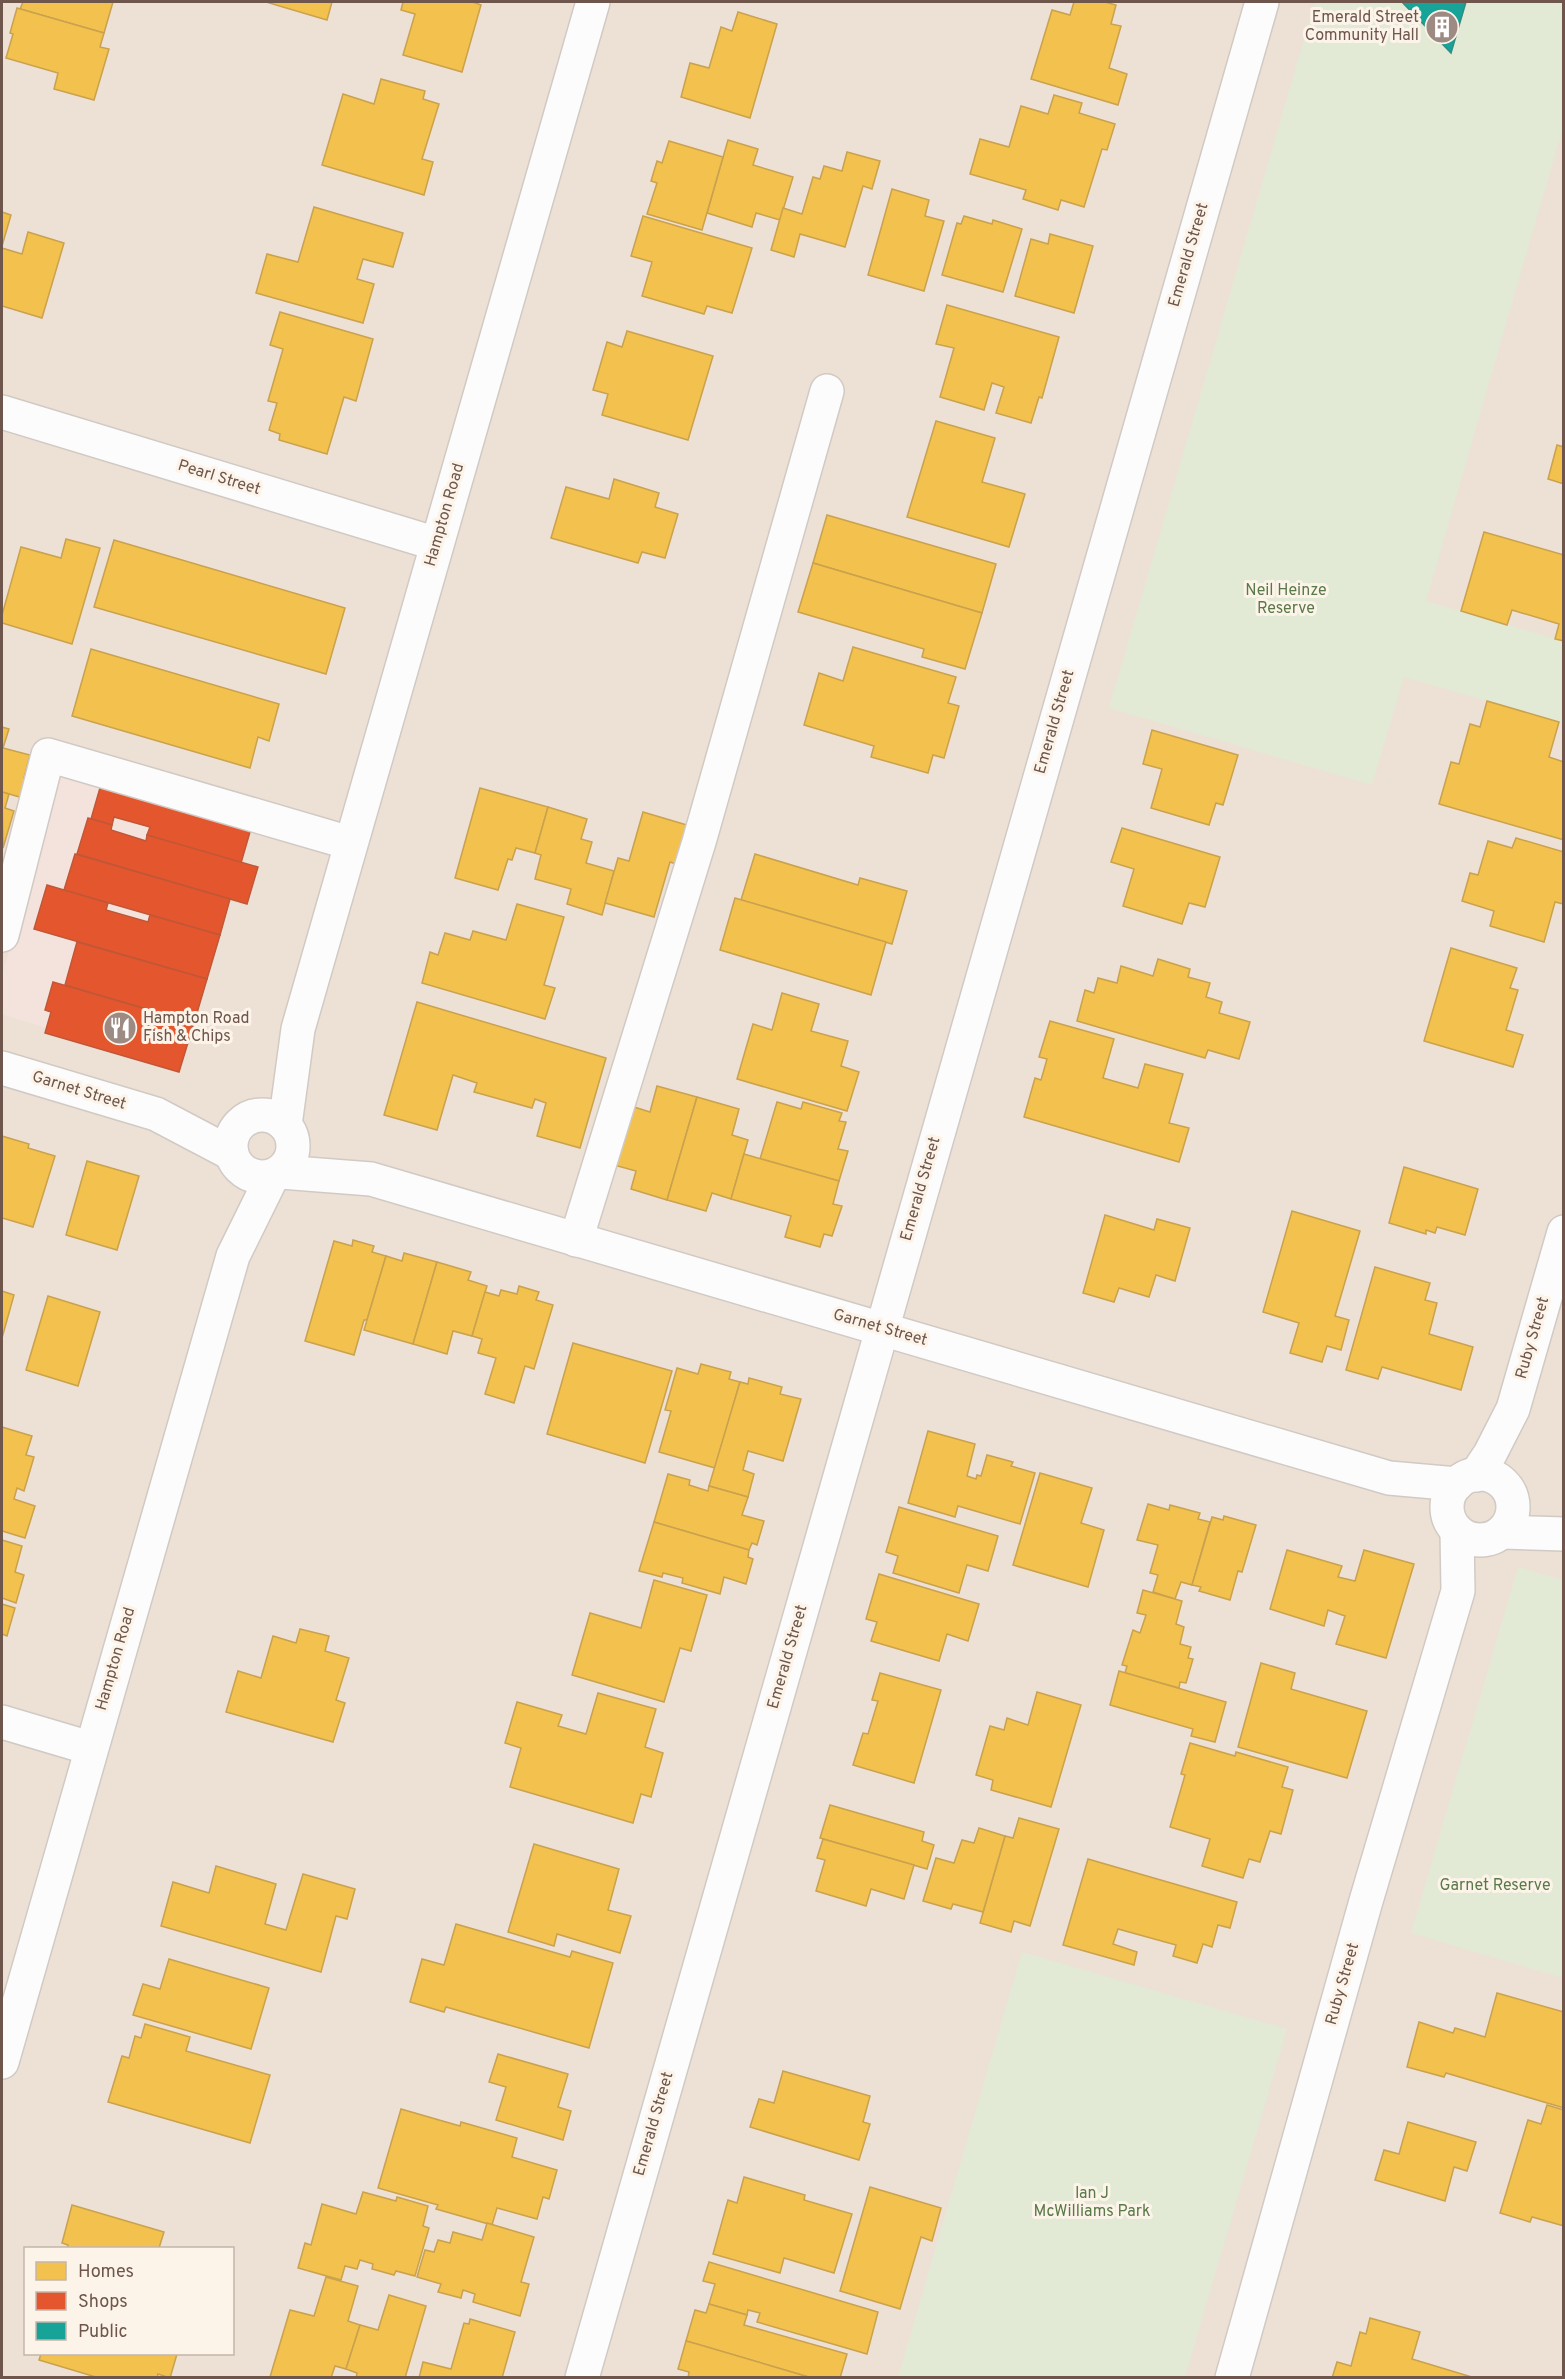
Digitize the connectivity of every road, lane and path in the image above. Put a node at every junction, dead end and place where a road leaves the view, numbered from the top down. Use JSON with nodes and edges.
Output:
{"nodes":[{"id":1,"x":593,"y":2,"type":"edge"},
{"id":2,"x":1262,"y":2,"type":"edge"},
{"id":3,"x":826,"y":391,"type":"dead end"},
{"id":4,"x":2,"y":412,"type":"edge"},
{"id":5,"x":437,"y":544,"type":"junction"},
{"id":6,"x":350,"y":843,"type":"junction"},
{"id":7,"x":2,"y":935,"type":"edge"},
{"id":8,"x":298,"y":1029,"type":"junction"},
{"id":9,"x":2,"y":1068,"type":"edge"},
{"id":10,"x":156,"y":1114,"type":"junction"},
{"id":11,"x":248,"y":1119,"type":"junction"},
{"id":12,"x":289,"y":1131,"type":"junction"},
{"id":13,"x":256,"y":1168,"type":"junction"},
{"id":14,"x":371,"y":1179,"type":"junction"},
{"id":15,"x":1563,"y":1232,"type":"edge"},
{"id":16,"x":576,"y":1240,"type":"junction"},
{"id":17,"x":882,"y":1328,"type":"junction"},
{"id":18,"x":1513,"y":1409,"type":"junction"},
{"id":19,"x":1510,"y":1495,"type":"junction"},
{"id":20,"x":1471,"y":1512,"type":"junction"},
{"id":21,"x":1563,"y":1525,"type":"edge"},
{"id":22,"x":1563,"y":1534,"type":"edge"},
{"id":23,"x":2,"y":1722,"type":"edge"},
{"id":24,"x":90,"y":1748,"type":"junction"},
{"id":25,"x":2,"y":2062,"type":"edge"},
{"id":26,"x":582,"y":2378,"type":"edge"},
{"id":27,"x":1232,"y":2378,"type":"edge"}],
"edges":[{"from":1,"to":5,"type":"street","name":"Hampton Road"},
{"from":2,"to":17,"type":"street","name":"Emerald Street"},
{"from":3,"to":16,"type":"street"},
{"from":4,"to":5,"type":"street","name":"Pearl Street"},
{"from":5,"to":6,"type":"street","name":"Hampton Road"},
{"from":6,"to":7,"type":"street"},
{"from":6,"to":8,"type":"street","name":"Hampton Road"},
{"from":8,"to":11,"type":"street","name":"Hampton Road"},
{"from":8,"to":12,"type":"street","name":"Hampton Road"},
{"from":9,"to":10,"type":"street","name":"Garnet Street"},
{"from":10,"to":11,"type":"street","name":"Garnet Street"},
{"from":10,"to":13,"type":"street","name":"Garnet Street"},
{"from":11,"to":12,"type":"street"},
{"from":11,"to":13,"type":"street"},
{"from":12,"to":13,"type":"street"},
{"from":12,"to":14,"type":"street","name":"Garnet Street"},
{"from":13,"to":14,"type":"street","name":"Garnet Street"},
{"from":13,"to":24,"type":"street","name":"Hampton Road"},
{"from":14,"to":16,"type":"street","name":"Garnet Street"},
{"from":15,"to":18,"type":"street","name":"Ruby Street"},
{"from":16,"to":17,"type":"street","name":"Garnet Street"},
{"from":17,"to":20,"type":"street","name":"Garnet Street"},
{"from":17,"to":26,"type":"street","name":"Emerald Street"},
{"from":18,"to":19,"type":"street","name":"Ruby Street"},
{"from":18,"to":20,"type":"street","name":"Ruby Street"},
{"from":19,"to":20,"type":"street","name":"Ruby Street"},
{"from":19,"to":20,"type":"street"},
{"from":19,"to":21,"type":"street"},
{"from":20,"to":22,"type":"street","name":"Garnet Street"},
{"from":20,"to":27,"type":"street","name":"Ruby Street"},
{"from":23,"to":24,"type":"street"},
{"from":24,"to":25,"type":"street","name":"Hampton Road"}]}
